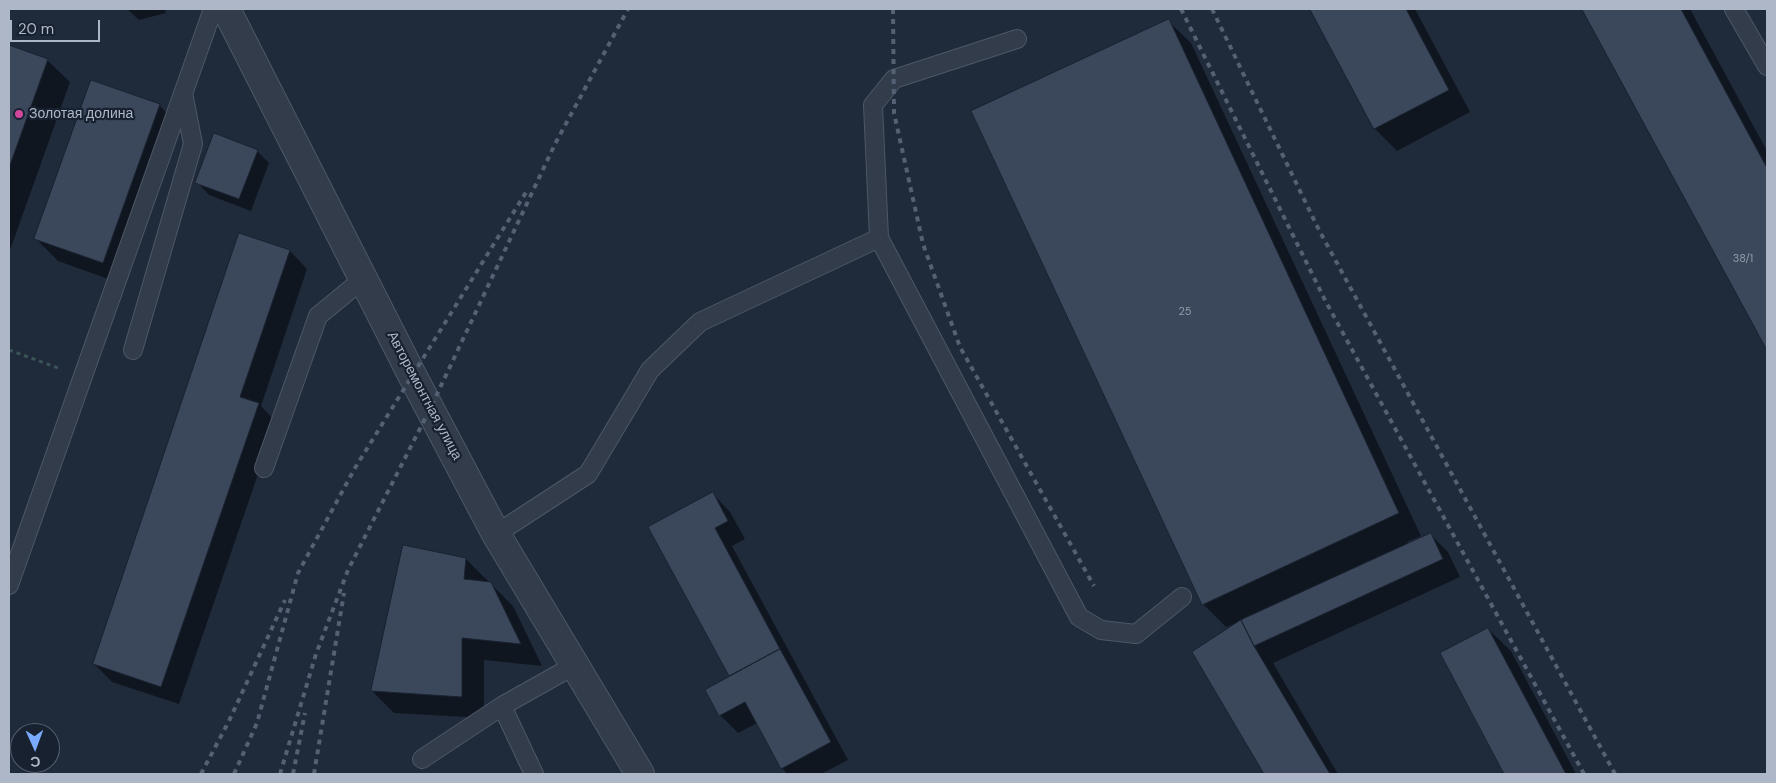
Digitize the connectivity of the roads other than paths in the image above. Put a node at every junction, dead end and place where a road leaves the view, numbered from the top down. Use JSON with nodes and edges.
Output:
{"nodes":[{"id":1,"x":213,"y":9,"type":"edge"},
{"id":2,"x":226,"y":9,"type":"edge"},
{"id":3,"x":1734,"y":9,"type":"edge"},
{"id":4,"x":1017,"y":38,"type":"dead end"},
{"id":5,"x":1767,"y":66,"type":"edge"},
{"id":6,"x":184,"y":93,"type":"junction"},
{"id":7,"x":879,"y":238,"type":"junction"},
{"id":8,"x":363,"y":279,"type":"junction"},
{"id":9,"x":133,"y":350,"type":"dead end"},
{"id":10,"x":264,"y":468,"type":"dead end"},
{"id":11,"x":496,"y":534,"type":"junction"},
{"id":12,"x":9,"y":585,"type":"edge"},
{"id":13,"x":1182,"y":596,"type":"dead end"},
{"id":14,"x":575,"y":666,"type":"junction"},
{"id":15,"x":502,"y":706,"type":"junction"},
{"id":16,"x":422,"y":759,"type":"dead end"},
{"id":17,"x":534,"y":774,"type":"edge"},
{"id":18,"x":640,"y":774,"type":"edge"}],
"edges":[{"from":1,"to":6,"type":"lane"},
{"from":2,"to":8,"type":"street","name":"Авторемонтная улица"},
{"from":3,"to":5,"type":"lane"},
{"from":4,"to":7,"type":"lane"},
{"from":6,"to":9,"type":"lane"},
{"from":6,"to":12,"type":"lane"},
{"from":7,"to":11,"type":"lane"},
{"from":7,"to":13,"type":"lane"},
{"from":8,"to":10,"type":"lane"},
{"from":8,"to":11,"type":"street","name":"Авторемонтная улица"},
{"from":11,"to":14,"type":"street","name":"Авторемонтная улица"},
{"from":14,"to":15,"type":"lane"},
{"from":14,"to":18,"type":"street","name":"Авторемонтная улица"},
{"from":15,"to":16,"type":"lane"},
{"from":15,"to":17,"type":"lane"}]}
